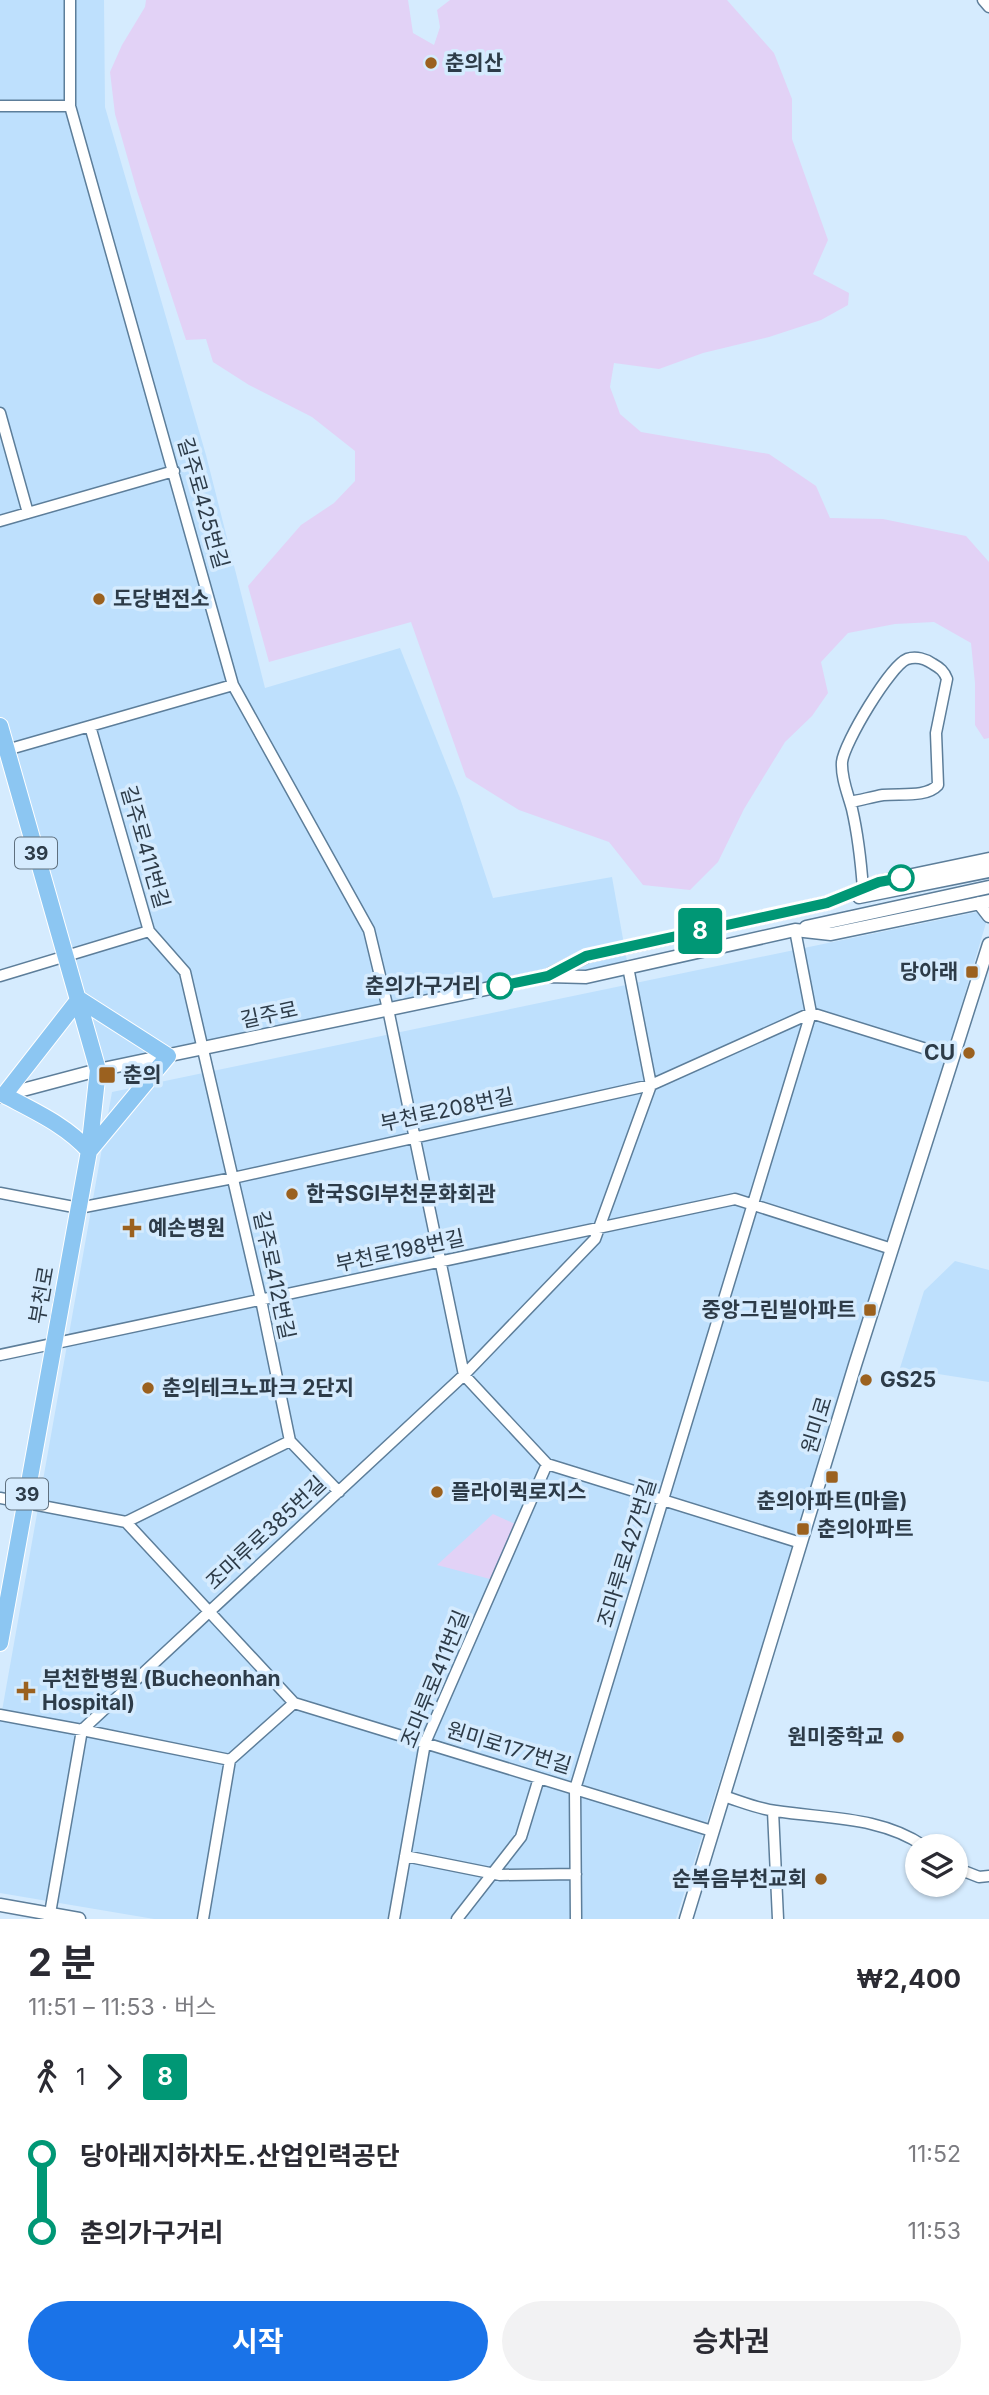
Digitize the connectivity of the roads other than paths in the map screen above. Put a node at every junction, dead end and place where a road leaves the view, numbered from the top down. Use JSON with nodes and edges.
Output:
{"nodes":[{"id":1,"x":70,"y":0,"type":"edge"},
{"id":2,"x":983,"y":0,"type":"edge"},
{"id":3,"x":989,"y":7,"type":"edge"},
{"id":4,"x":0,"y":106,"type":"edge"},
{"id":5,"x":70,"y":106,"type":"junction"},
{"id":6,"x":0,"y":413,"type":"edge"},
{"id":7,"x":174,"y":471,"type":"junction"},
{"id":8,"x":27,"y":513,"type":"junction"},
{"id":9,"x":0,"y":521,"type":"edge"},
{"id":10,"x":233,"y":685,"type":"junction"},
{"id":11,"x":0,"y":726,"type":"edge"},
{"id":12,"x":90,"y":726,"type":"junction"},
{"id":13,"x":3,"y":751,"type":"edge"},
{"id":14,"x":850,"y":802,"type":"junction"},
{"id":15,"x":989,"y":859,"type":"edge"},
{"id":16,"x":989,"y":871,"type":"edge"},
{"id":17,"x":989,"y":887,"type":"edge"},
{"id":18,"x":863,"y":889,"type":"junction"},
{"id":19,"x":984,"y":902,"type":"edge"},
{"id":20,"x":827,"y":903,"type":"junction"},
{"id":21,"x":989,"y":916,"type":"edge"},
{"id":22,"x":795,"y":930,"type":"junction"},
{"id":23,"x":149,"y":931,"type":"junction"},
{"id":24,"x":645,"y":944,"type":"junction"},
{"id":25,"x":989,"y":944,"type":"edge"},
{"id":26,"x":66,"y":957,"type":"junction"},
{"id":27,"x":648,"y":963,"type":"junction"},
{"id":28,"x":628,"y":967,"type":"junction"},
{"id":29,"x":0,"y":976,"type":"edge"},
{"id":30,"x":548,"y":976,"type":"junction"},
{"id":31,"x":79,"y":999,"type":"junction"},
{"id":32,"x":388,"y":1009,"type":"junction"},
{"id":33,"x":811,"y":1013,"type":"junction"},
{"id":34,"x":203,"y":1048,"type":"junction"},
{"id":35,"x":168,"y":1056,"type":"junction"},
{"id":36,"x":952,"y":1057,"type":"junction"},
{"id":37,"x":98,"y":1070,"type":"junction"},
{"id":38,"x":651,"y":1085,"type":"junction"},
{"id":39,"x":2,"y":1096,"type":"edge"},
{"id":40,"x":414,"y":1137,"type":"junction"},
{"id":41,"x":89,"y":1151,"type":"junction"},
{"id":42,"x":233,"y":1178,"type":"junction"},
{"id":43,"x":0,"y":1193,"type":"edge"},
{"id":44,"x":753,"y":1203,"type":"junction"},
{"id":45,"x":79,"y":1208,"type":"junction"},
{"id":46,"x":600,"y":1227,"type":"junction"},
{"id":47,"x":892,"y":1249,"type":"junction"},
{"id":48,"x":441,"y":1262,"type":"junction"},
{"id":49,"x":261,"y":1300,"type":"junction"},
{"id":50,"x":54,"y":1345,"type":"junction"},
{"id":51,"x":0,"y":1355,"type":"edge"},
{"id":52,"x":464,"y":1376,"type":"junction"},
{"id":53,"x":290,"y":1441,"type":"junction"},
{"id":54,"x":547,"y":1464,"type":"junction"},
{"id":55,"x":339,"y":1492,"type":"junction"},
{"id":56,"x":0,"y":1498,"type":"edge"},
{"id":57,"x":662,"y":1502,"type":"junction"},
{"id":58,"x":25,"y":1503,"type":"junction"},
{"id":59,"x":126,"y":1522,"type":"junction"},
{"id":60,"x":801,"y":1542,"type":"junction"},
{"id":61,"x":209,"y":1612,"type":"junction"},
{"id":62,"x":0,"y":1643,"type":"edge"},
{"id":63,"x":294,"y":1703,"type":"junction"},
{"id":64,"x":0,"y":1716,"type":"edge"},
{"id":65,"x":82,"y":1730,"type":"junction"},
{"id":66,"x":425,"y":1743,"type":"junction"},
{"id":67,"x":230,"y":1760,"type":"junction"},
{"id":68,"x":538,"y":1778,"type":"junction"},
{"id":69,"x":575,"y":1789,"type":"junction"},
{"id":70,"x":723,"y":1796,"type":"junction"},
{"id":71,"x":772,"y":1811,"type":"junction"},
{"id":72,"x":712,"y":1831,"type":"junction"},
{"id":73,"x":906,"y":1834,"type":"edge"},
{"id":74,"x":405,"y":1856,"type":"junction"},
{"id":75,"x":968,"y":1873,"type":"edge"},
{"id":76,"x":494,"y":1874,"type":"junction"},
{"id":77,"x":576,"y":1874,"type":"junction"},
{"id":78,"x":989,"y":1877,"type":"edge"},
{"id":79,"x":0,"y":1905,"type":"edge"},
{"id":80,"x":50,"y":1916,"type":"edge"},
{"id":81,"x":79,"y":1919,"type":"edge"},
{"id":82,"x":203,"y":1919,"type":"edge"},
{"id":83,"x":394,"y":1919,"type":"edge"},
{"id":84,"x":457,"y":1919,"type":"edge"},
{"id":85,"x":576,"y":1919,"type":"edge"},
{"id":86,"x":685,"y":1919,"type":"edge"},
{"id":87,"x":778,"y":1919,"type":"edge"}],
"edges":[{"from":1,"to":5,"type":"street","name":"길주로425번길"},
{"from":2,"to":3,"type":"street"},
{"from":4,"to":5,"type":"street"},
{"from":5,"to":7,"type":"street","name":"길주로425번길"},
{"from":6,"to":8,"type":"street"},
{"from":7,"to":8,"type":"street"},
{"from":7,"to":10,"type":"street","name":"길주로425번길"},
{"from":8,"to":9,"type":"street"},
{"from":10,"to":12,"type":"street"},
{"from":10,"to":32,"type":"street","name":"길주로425번길"},
{"from":11,"to":13,"type":"main road","name":"부천로","number":"39"},
{"from":12,"to":13,"type":"street"},
{"from":12,"to":23,"type":"street","name":"길주로411번길"},
{"from":13,"to":26,"type":"main road","name":"부천로","number":"39"},
{"from":14,"to":14,"type":"street"},
{"from":14,"to":18,"type":"street"},
{"from":15,"to":18,"type":"street","name":"길주로"},
{"from":16,"to":20,"type":"street","name":"길주로"},
{"from":17,"to":22,"type":"street","name":"길주로"},
{"from":18,"to":20,"type":"street","name":"길주로"},
{"from":19,"to":21,"type":"street"},
{"from":19,"to":22,"type":"street","name":"길주로"},
{"from":20,"to":24,"type":"street","name":"길주로"},
{"from":22,"to":27,"type":"street","name":"길주로"},
{"from":22,"to":33,"type":"street"},
{"from":23,"to":26,"type":"street"},
{"from":23,"to":34,"type":"street","name":"길주로411번길"},
{"from":24,"to":27,"type":"street"},
{"from":24,"to":30,"type":"street","name":"길주로"},
{"from":25,"to":36,"type":"street","name":"원미로"},
{"from":26,"to":29,"type":"street"},
{"from":26,"to":31,"type":"main road","name":"부천로","number":"39"},
{"from":27,"to":28,"type":"street","name":"길주로"},
{"from":28,"to":30,"type":"street","name":"길주로"},
{"from":28,"to":38,"type":"street"},
{"from":30,"to":32,"type":"street","name":"길주로"},
{"from":31,"to":35,"type":"main road"},
{"from":31,"to":37,"type":"main road","name":"부천로","number":"39"},
{"from":31,"to":39,"type":"main road"},
{"from":32,"to":34,"type":"street","name":"길주로"},
{"from":32,"to":40,"type":"street","name":"길주로425번길"},
{"from":33,"to":36,"type":"street"},
{"from":33,"to":38,"type":"street","name":"부천로208번길"},
{"from":33,"to":44,"type":"street","name":"조마루로427번길"},
{"from":34,"to":35,"type":"street","name":"길주로"},
{"from":34,"to":42,"type":"street","name":"길주로412번길"},
{"from":35,"to":37,"type":"street","name":"길주로"},
{"from":35,"to":41,"type":"main road"},
{"from":36,"to":47,"type":"street","name":"원미로"},
{"from":37,"to":39,"type":"street","name":"길주로"},
{"from":37,"to":41,"type":"main road","name":"부천로","number":"39"},
{"from":38,"to":40,"type":"street","name":"부천로208번길"},
{"from":38,"to":46,"type":"street","name":"조마루로385번길"},
{"from":39,"to":41,"type":"main road"},
{"from":40,"to":42,"type":"street","name":"부천로208번길"},
{"from":40,"to":48,"type":"street","name":"길주로425번길"},
{"from":41,"to":45,"type":"main road","name":"부천로","number":"39"},
{"from":42,"to":45,"type":"street","name":"부천로208번길"},
{"from":42,"to":49,"type":"street","name":"길주로412번길"},
{"from":43,"to":45,"type":"street"},
{"from":44,"to":46,"type":"street","name":"부천로198번길"},
{"from":44,"to":47,"type":"street","name":"부천로198번길"},
{"from":44,"to":57,"type":"street","name":"조마루로427번길"},
{"from":45,"to":50,"type":"main road","name":"부천로","number":"39"},
{"from":46,"to":48,"type":"street","name":"부천로198번길"},
{"from":46,"to":52,"type":"street","name":"조마루로385번길"},
{"from":47,"to":60,"type":"street","name":"원미로"},
{"from":48,"to":49,"type":"street","name":"부천로198번길"},
{"from":48,"to":52,"type":"street","name":"길주로425번길"},
{"from":49,"to":50,"type":"street","name":"부천로198번길"},
{"from":49,"to":53,"type":"street","name":"길주로412번길"},
{"from":50,"to":51,"type":"street","name":"부천로198번길"},
{"from":50,"to":58,"type":"main road","name":"부천로","number":"39"},
{"from":52,"to":54,"type":"street"},
{"from":52,"to":55,"type":"street","name":"조마루로385번길"},
{"from":53,"to":55,"type":"street"},
{"from":53,"to":59,"type":"street"},
{"from":54,"to":57,"type":"street"},
{"from":54,"to":66,"type":"street","name":"조마루로411번길"},
{"from":55,"to":61,"type":"street","name":"조마루로385번길"},
{"from":56,"to":58,"type":"street"},
{"from":57,"to":60,"type":"street"},
{"from":57,"to":69,"type":"street","name":"조마루로427번길"},
{"from":58,"to":59,"type":"street"},
{"from":58,"to":62,"type":"main road","name":"부천로","number":"39"},
{"from":59,"to":61,"type":"street"},
{"from":60,"to":70,"type":"street","name":"원미로"},
{"from":61,"to":63,"type":"street"},
{"from":61,"to":65,"type":"street","name":"조마루로385번길"},
{"from":63,"to":66,"type":"street","name":"원미로177번길"},
{"from":63,"to":67,"type":"street"},
{"from":64,"to":65,"type":"street"},
{"from":65,"to":67,"type":"street"},
{"from":65,"to":80,"type":"street"},
{"from":66,"to":68,"type":"street","name":"원미로177번길"},
{"from":66,"to":74,"type":"street","name":"조마루로411번길"},
{"from":67,"to":82,"type":"street"},
{"from":68,"to":69,"type":"street","name":"원미로177번길"},
{"from":68,"to":76,"type":"street"},
{"from":69,"to":72,"type":"street","name":"원미로177번길"},
{"from":69,"to":77,"type":"street","name":"조마루로427번길"},
{"from":70,"to":71,"type":"street"},
{"from":70,"to":72,"type":"street","name":"원미로"},
{"from":71,"to":73,"type":"street"},
{"from":71,"to":87,"type":"street"},
{"from":72,"to":86,"type":"street","name":"원미로"},
{"from":74,"to":76,"type":"street"},
{"from":74,"to":83,"type":"street","name":"조마루로411번길"},
{"from":75,"to":78,"type":"street"},
{"from":76,"to":77,"type":"street"},
{"from":76,"to":84,"type":"street"},
{"from":77,"to":85,"type":"street","name":"조마루로427번길"},
{"from":79,"to":80,"type":"street"},
{"from":80,"to":81,"type":"street"}]}
